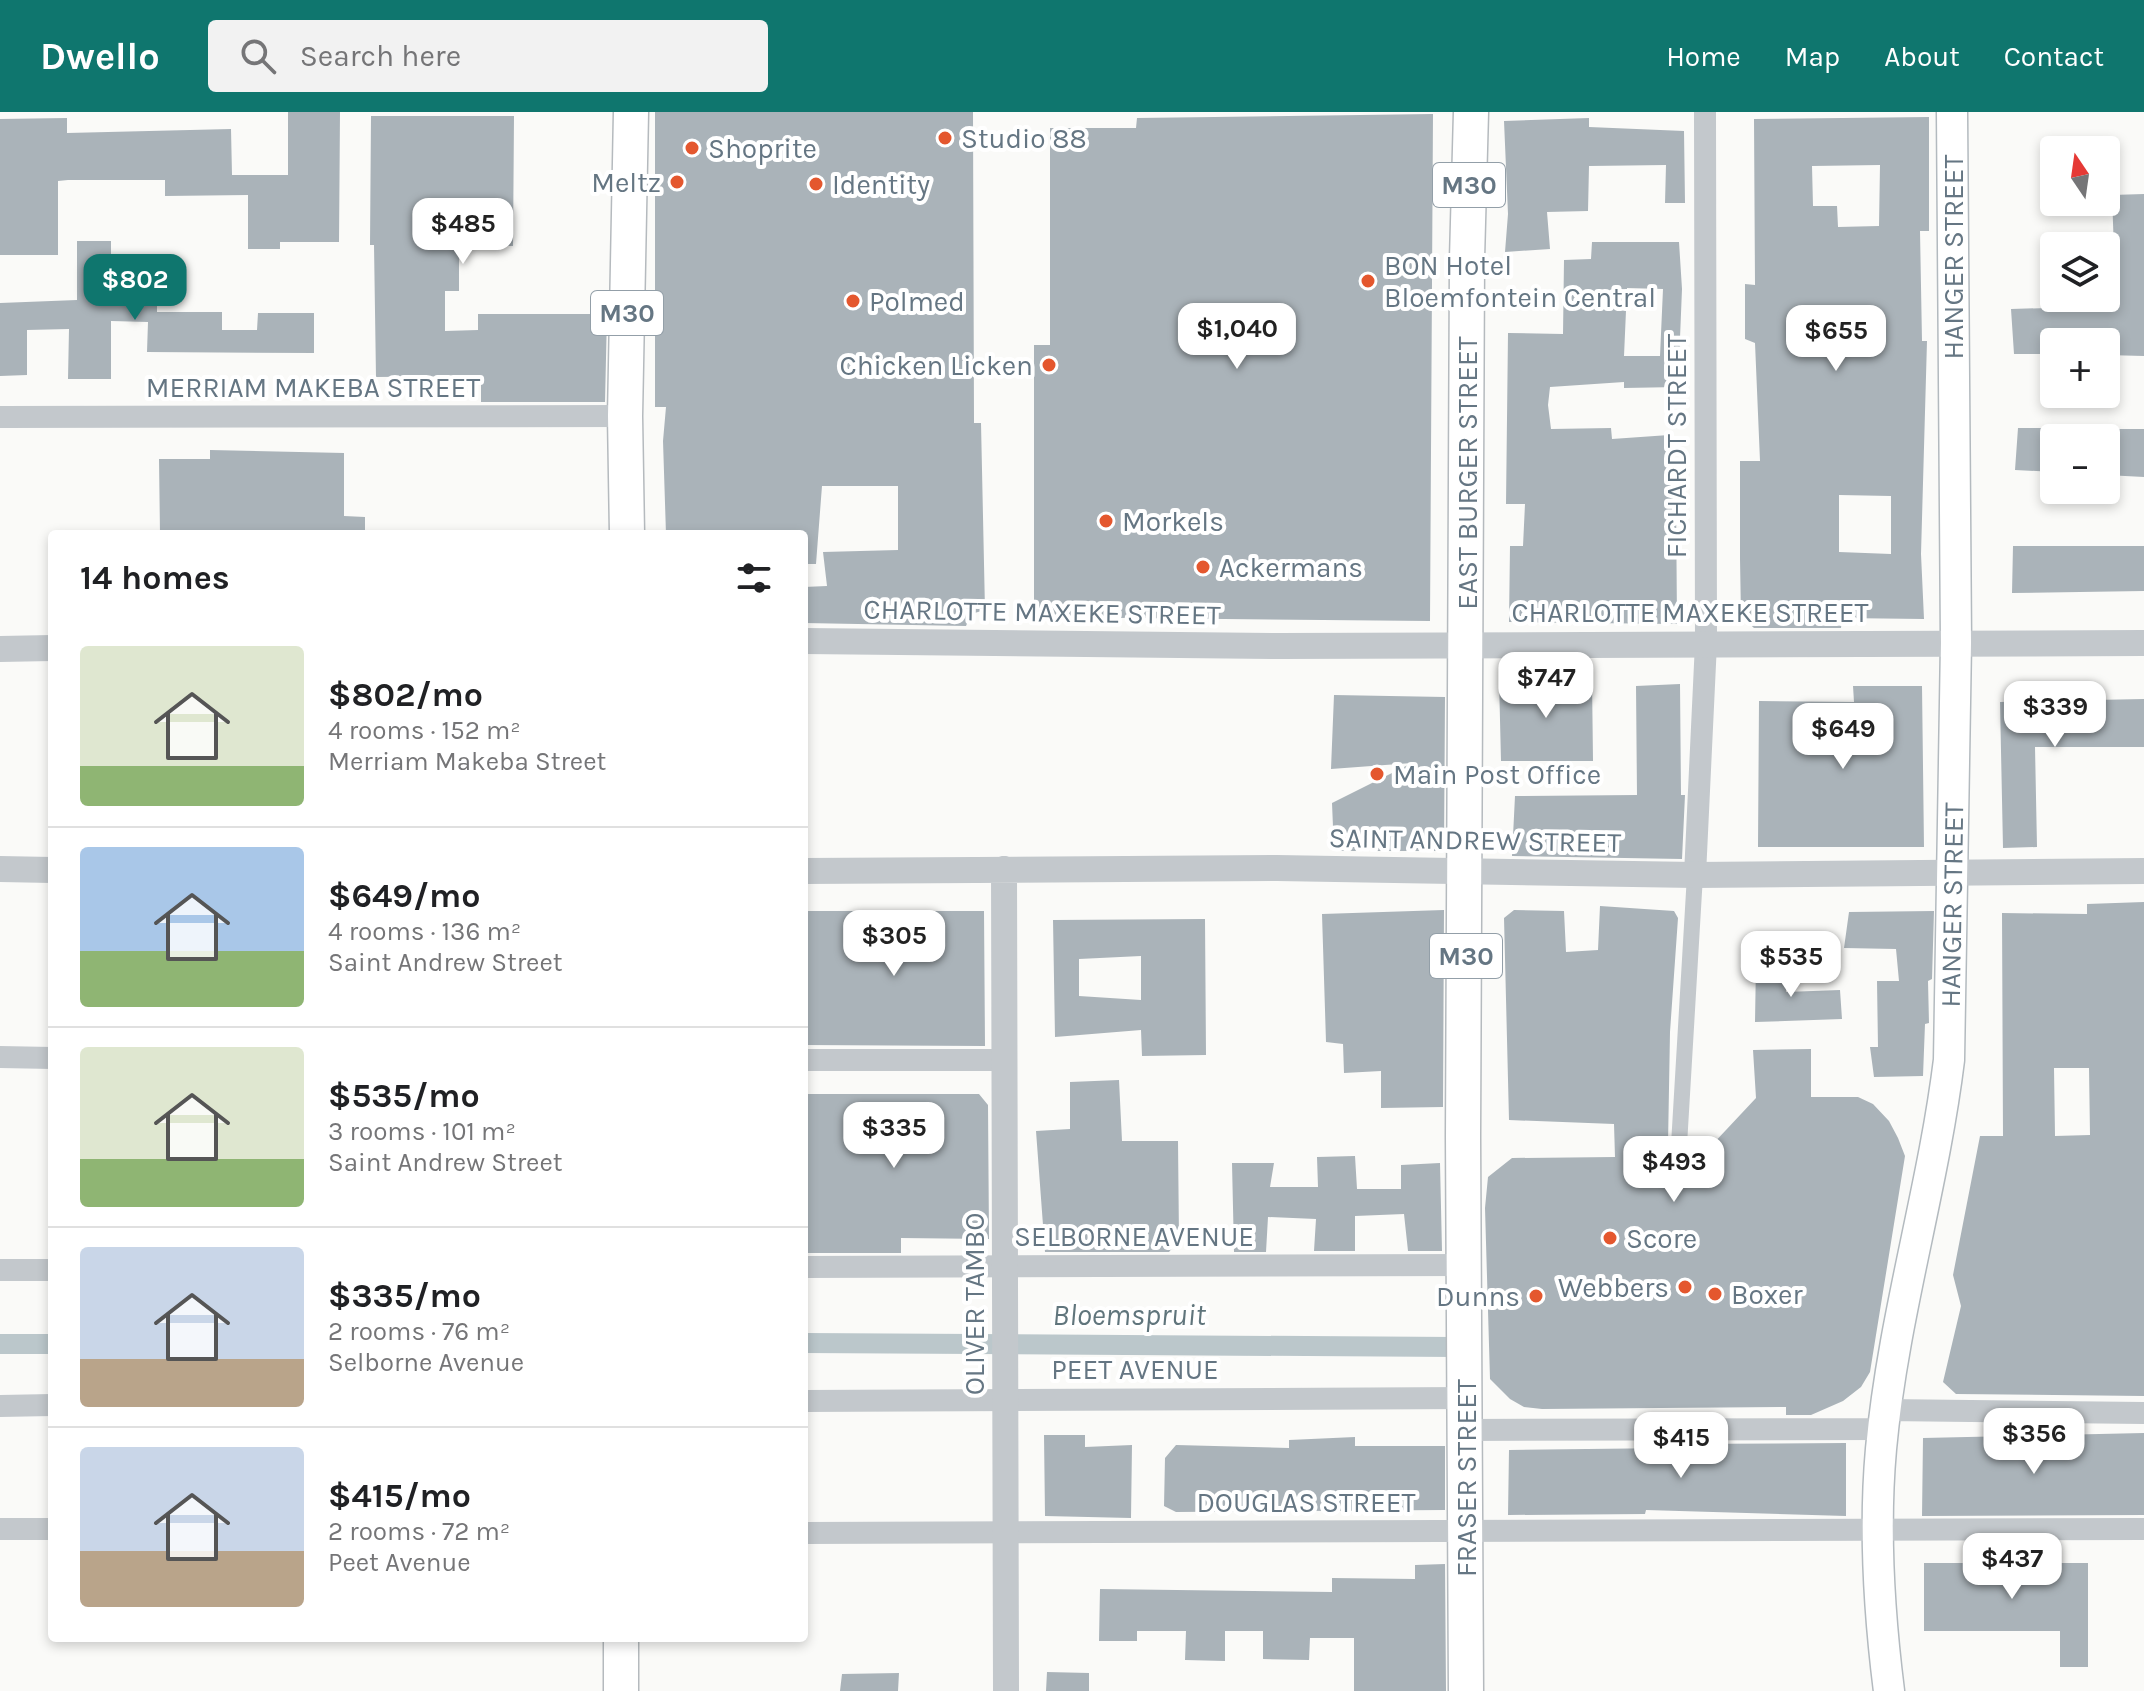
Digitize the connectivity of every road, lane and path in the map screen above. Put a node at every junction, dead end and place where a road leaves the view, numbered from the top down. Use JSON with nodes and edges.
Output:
{"nodes":[{"id":1,"x":631,"y":112,"type":"edge"},
{"id":2,"x":1471,"y":112,"type":"edge"},
{"id":3,"x":1705,"y":112,"type":"edge"},
{"id":4,"x":1952,"y":112,"type":"edge"},
{"id":5,"x":625,"y":416,"type":"junction"},
{"id":6,"x":0,"y":417,"type":"edge"},
{"id":7,"x":627,"y":530,"type":"edge"},
{"id":8,"x":808,"y":641,"type":"edge"},
{"id":9,"x":1706,"y":643,"type":"junction"},
{"id":10,"x":1956,"y":643,"type":"junction"},
{"id":11,"x":2144,"y":643,"type":"edge"},
{"id":12,"x":1468,"y":646,"type":"junction"},
{"id":13,"x":48,"y":648,"type":"edge"},
{"id":14,"x":0,"y":649,"type":"edge"},
{"id":15,"x":0,"y":869,"type":"edge"},
{"id":16,"x":1004,"y":869,"type":"junction"},
{"id":17,"x":48,"y":870,"type":"edge"},
{"id":18,"x":808,"y":871,"type":"edge"},
{"id":19,"x":1953,"y":871,"type":"junction"},
{"id":20,"x":2144,"y":871,"type":"edge"},
{"id":21,"x":1467,"y":873,"type":"junction"},
{"id":22,"x":1695,"y":875,"type":"junction"},
{"id":23,"x":0,"y":1057,"type":"edge"},
{"id":24,"x":48,"y":1058,"type":"edge"},
{"id":25,"x":808,"y":1060,"type":"edge"},
{"id":26,"x":1006,"y":1060,"type":"junction"},
{"id":27,"x":1679,"y":1145,"type":"dead end"},
{"id":28,"x":1465,"y":1265,"type":"junction"},
{"id":29,"x":808,"y":1267,"type":"edge"},
{"id":30,"x":0,"y":1270,"type":"edge"},
{"id":31,"x":48,"y":1270,"type":"edge"},
{"id":32,"x":1006,"y":1280,"type":"junction"},
{"id":33,"x":1006,"y":1391,"type":"junction"},
{"id":34,"x":808,"y":1401,"type":"edge"},
{"id":35,"x":48,"y":1405,"type":"edge"},
{"id":36,"x":0,"y":1406,"type":"edge"},
{"id":37,"x":2144,"y":1413,"type":"edge"},
{"id":38,"x":1466,"y":1414,"type":"junction"},
{"id":39,"x":1885,"y":1420,"type":"junction"},
{"id":40,"x":0,"y":1529,"type":"edge"},
{"id":41,"x":48,"y":1529,"type":"edge"},
{"id":42,"x":1878,"y":1529,"type":"junction"},
{"id":43,"x":2144,"y":1529,"type":"edge"},
{"id":44,"x":1464,"y":1532,"type":"junction"},
{"id":45,"x":808,"y":1533,"type":"edge"},
{"id":46,"x":1006,"y":1533,"type":"junction"},
{"id":47,"x":621,"y":1642,"type":"edge"},
{"id":48,"x":621,"y":1691,"type":"edge"},
{"id":49,"x":1006,"y":1691,"type":"edge"},
{"id":50,"x":1466,"y":1691,"type":"edge"},
{"id":51,"x":1889,"y":1691,"type":"edge"}],
"edges":[{"from":1,"to":5,"type":"main road","number":"M30"},
{"from":2,"to":12,"type":"main road","name":"EAST BURGER STREET","number":"M30"},
{"from":3,"to":9,"type":"street","name":"FICHARDT STREET"},
{"from":4,"to":10,"type":"main road","name":"HANGER STREET"},
{"from":5,"to":6,"type":"street","name":"MERRIAM MAKEBA STREET"},
{"from":5,"to":7,"type":"main road","number":"M30"},
{"from":8,"to":12,"type":"street","name":"CHARLOTTE MAXEKE STREET"},
{"from":9,"to":10,"type":"street","name":"CHARLOTTE MAXEKE STREET"},
{"from":9,"to":12,"type":"street","name":"CHARLOTTE MAXEKE STREET"},
{"from":9,"to":22,"type":"street","name":"FICHARDT STREET"},
{"from":10,"to":11,"type":"street","name":"CHARLOTTE MAXEKE STREET"},
{"from":10,"to":19,"type":"main road","name":"HANGER STREET"},
{"from":12,"to":21,"type":"main road","name":"EAST BURGER STREET","number":"M30"},
{"from":13,"to":14,"type":"street"},
{"from":15,"to":17,"type":"street"},
{"from":16,"to":18,"type":"street","name":"SAINT ANDREW STREET"},
{"from":16,"to":21,"type":"street","name":"SAINT ANDREW STREET"},
{"from":16,"to":26,"type":"street","name":"OLIVER TAMBO"},
{"from":19,"to":20,"type":"street","name":"SAINT ANDREW STREET"},
{"from":19,"to":22,"type":"street","name":"SAINT ANDREW STREET"},
{"from":19,"to":39,"type":"main road","name":"HANGER STREET"},
{"from":21,"to":22,"type":"street","name":"SAINT ANDREW STREET"},
{"from":21,"to":28,"type":"main road","name":"EAST BURGER STREET","number":"M30"},
{"from":22,"to":27,"type":"street"},
{"from":23,"to":24,"type":"street"},
{"from":25,"to":26,"type":"street"},
{"from":26,"to":32,"type":"street","name":"OLIVER TAMBO"},
{"from":28,"to":32,"type":"street","name":"SELBORNE AVENUE"},
{"from":28,"to":38,"type":"main road","name":"FRASER STREET","number":"M30"},
{"from":29,"to":32,"type":"street","name":"SELBORNE AVENUE"},
{"from":30,"to":31,"type":"street"},
{"from":32,"to":33,"type":"street","name":"OLIVER TAMBO"},
{"from":33,"to":34,"type":"street","name":"PEET AVENUE"},
{"from":33,"to":38,"type":"street","name":"PEET AVENUE"},
{"from":33,"to":46,"type":"street","name":"OLIVER TAMBO"},
{"from":35,"to":36,"type":"street"},
{"from":37,"to":39,"type":"street","name":"PEET AVENUE"},
{"from":38,"to":39,"type":"street","name":"PEET AVENUE"},
{"from":38,"to":44,"type":"main road","name":"FRASER STREET","number":"M30"},
{"from":39,"to":42,"type":"main road","name":"HANGER STREET"},
{"from":40,"to":41,"type":"street"},
{"from":42,"to":43,"type":"street","name":"DOUGLAS STREET"},
{"from":42,"to":44,"type":"street","name":"DOUGLAS STREET"},
{"from":42,"to":51,"type":"main road","name":"HANGER STREET"},
{"from":44,"to":46,"type":"street","name":"DOUGLAS STREET"},
{"from":44,"to":50,"type":"main road","name":"FRASER STREET","number":"M30"},
{"from":45,"to":46,"type":"street","name":"DOUGLAS STREET"},
{"from":46,"to":49,"type":"street","name":"OLIVER TAMBO"},
{"from":47,"to":48,"type":"main road"}]}
